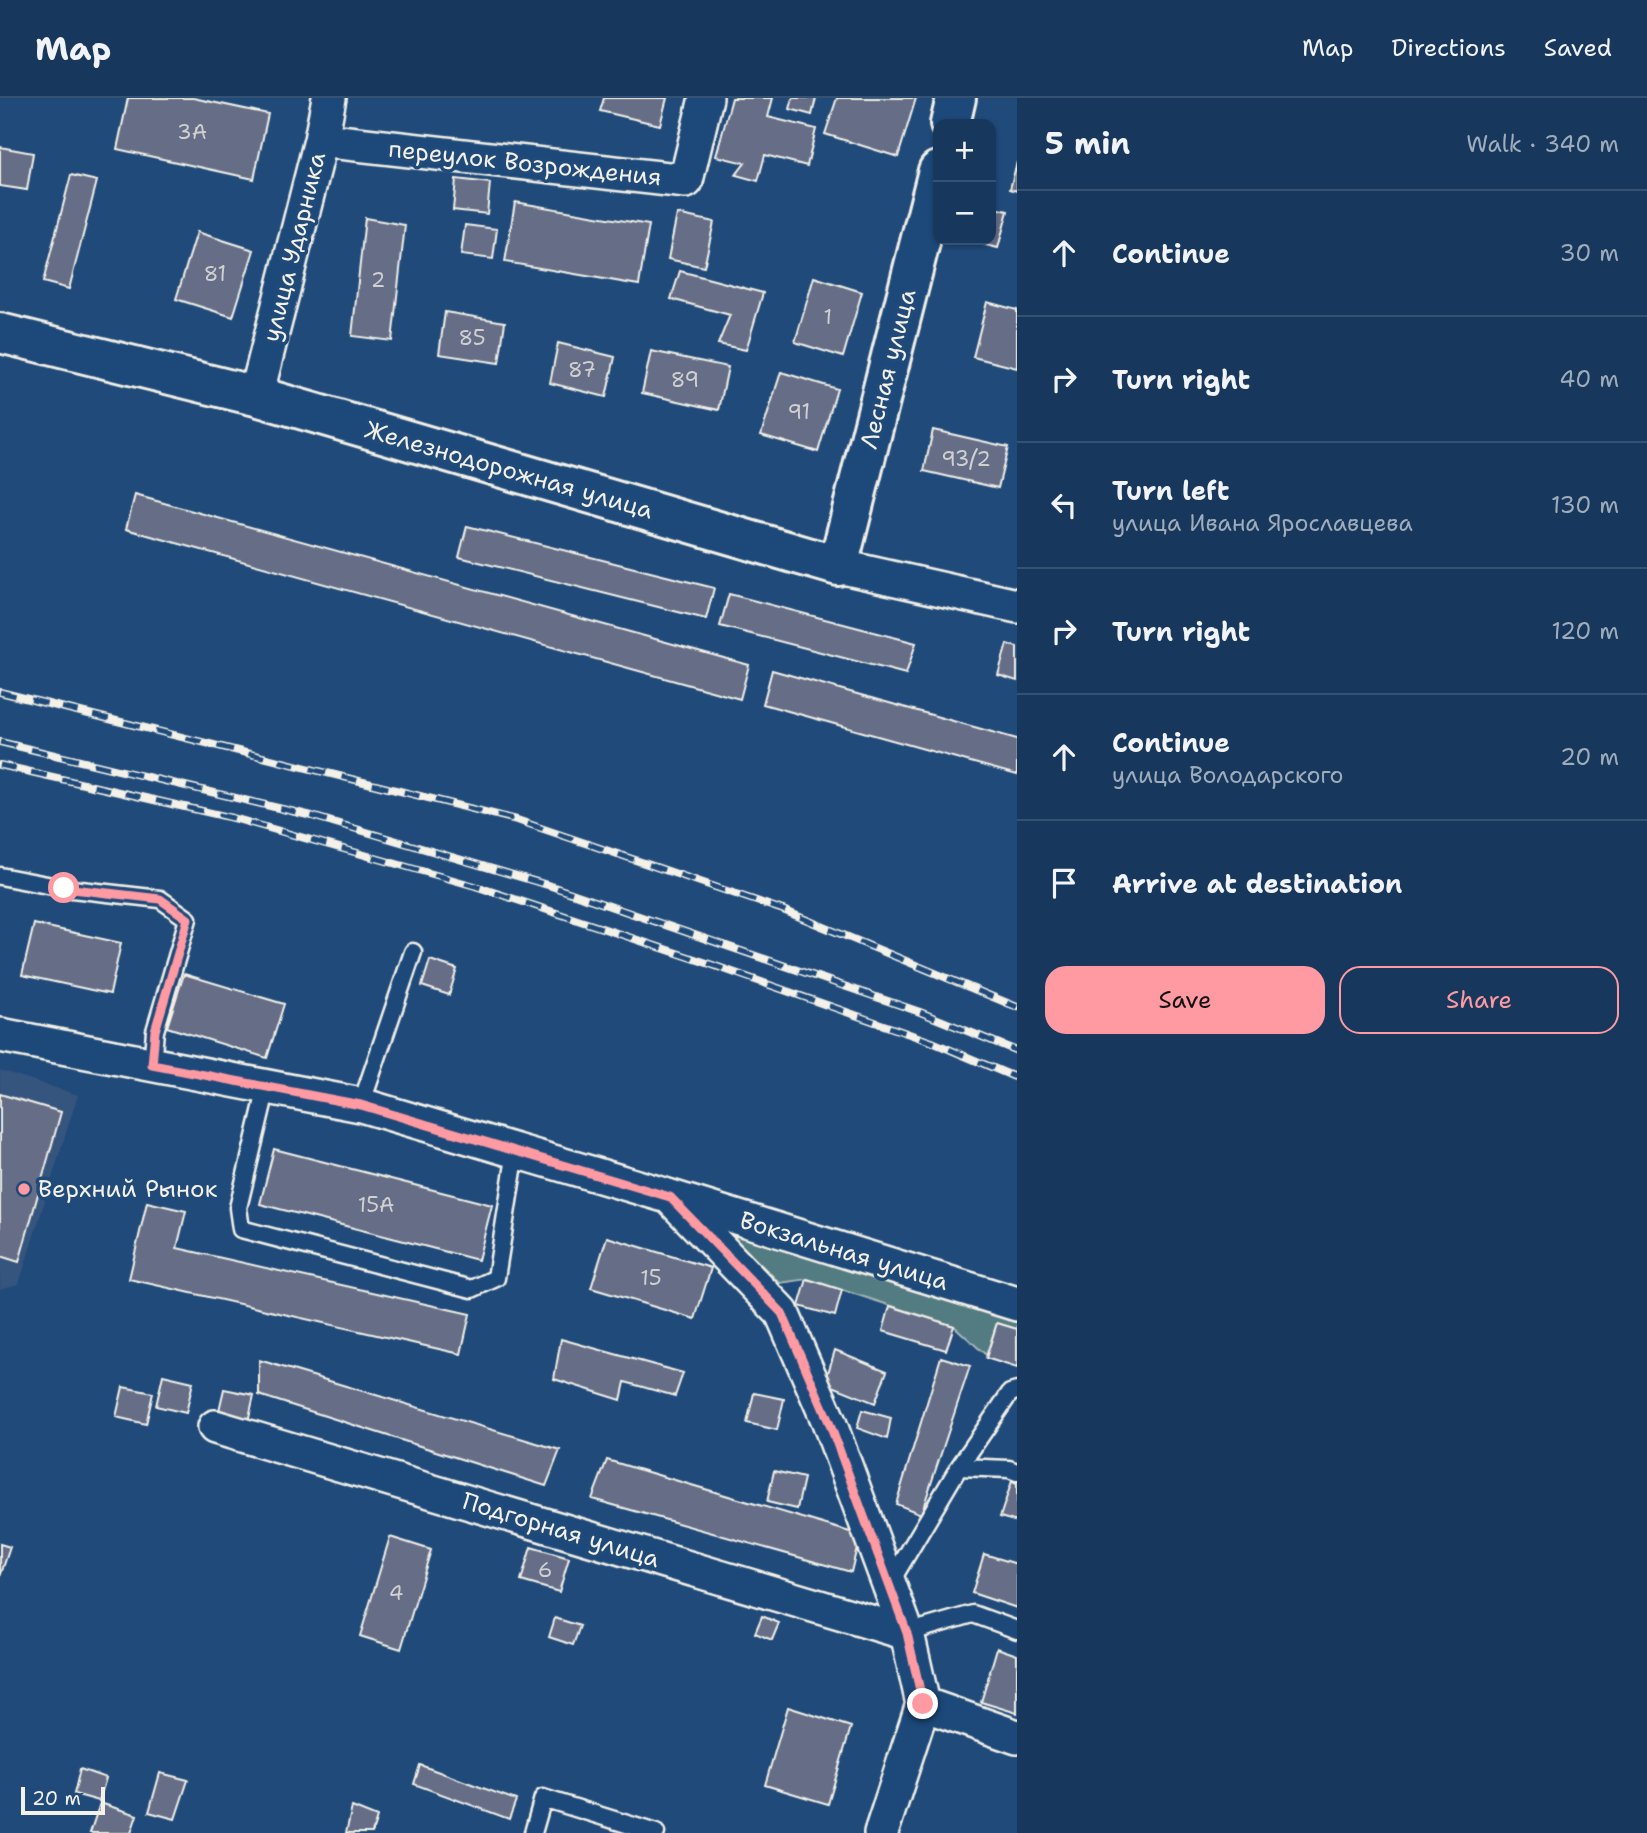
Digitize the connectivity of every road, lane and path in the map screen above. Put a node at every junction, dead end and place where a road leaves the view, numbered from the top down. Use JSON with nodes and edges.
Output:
{"nodes":[{"id":1,"x":329,"y":98,"type":"edge"},
{"id":2,"x":706,"y":98,"type":"edge"},
{"id":3,"x":956,"y":98,"type":"edge"},
{"id":4,"x":951,"y":119,"type":"edge"},
{"id":5,"x":321,"y":140,"type":"junction"},
{"id":6,"x":935,"y":182,"type":"edge"},
{"id":7,"x":0,"y":333,"type":"edge"},
{"id":8,"x":256,"y":396,"type":"junction"},
{"id":9,"x":838,"y":566,"type":"junction"},
{"id":10,"x":1017,"y":606,"type":"edge"},
{"id":11,"x":0,"y":876,"type":"edge"},
{"id":12,"x":413,"y":952,"type":"dead end"},
{"id":13,"x":0,"y":1035,"type":"edge"},
{"id":14,"x":152,"y":1065,"type":"junction"},
{"id":15,"x":267,"y":1087,"type":"junction"},
{"id":16,"x":361,"y":1105,"type":"junction"},
{"id":17,"x":516,"y":1151,"type":"junction"},
{"id":18,"x":670,"y":1197,"type":"junction"},
{"id":19,"x":1017,"y":1304,"type":"edge"},
{"id":20,"x":1017,"y":1391,"type":"edge"},
{"id":21,"x":215,"y":1427,"type":"dead end"},
{"id":22,"x":958,"y":1467,"type":"junction"},
{"id":23,"x":1017,"y":1472,"type":"edge"},
{"id":24,"x":889,"y":1585,"type":"junction"},
{"id":25,"x":1017,"y":1630,"type":"edge"},
{"id":26,"x":907,"y":1633,"type":"junction"},
{"id":27,"x":923,"y":1704,"type":"junction"},
{"id":28,"x":1017,"y":1737,"type":"edge"},
{"id":29,"x":533,"y":1833,"type":"edge"},
{"id":30,"x":656,"y":1833,"type":"edge"},
{"id":31,"x":881,"y":1833,"type":"edge"}],
"edges":[{"from":1,"to":5,"type":"street","name":"улица Ударника"},
{"from":2,"to":5,"type":"street","name":"переулок Возрождения"},
{"from":3,"to":4,"type":"street"},
{"from":5,"to":8,"type":"street","name":"улица Ударника"},
{"from":6,"to":9,"type":"street","name":"Лесная улица"},
{"from":7,"to":8,"type":"street","name":"Железнодорожная улица"},
{"from":8,"to":9,"type":"street","name":"Железнодорожная улица"},
{"from":9,"to":10,"type":"street","name":"Железнодорожная улица"},
{"from":11,"to":14,"type":"lane"},
{"from":12,"to":16,"type":"lane"},
{"from":13,"to":14,"type":"street","name":"Вокзальная улица"},
{"from":14,"to":15,"type":"street","name":"Вокзальная улица"},
{"from":15,"to":16,"type":"street","name":"Вокзальная улица"},
{"from":15,"to":17,"type":"lane"},
{"from":16,"to":17,"type":"street","name":"Вокзальная улица"},
{"from":17,"to":18,"type":"street","name":"Вокзальная улица"},
{"from":18,"to":19,"type":"street","name":"Вокзальная улица"},
{"from":18,"to":24,"type":"street"},
{"from":20,"to":22,"type":"lane"},
{"from":21,"to":26,"type":"street","name":"Подгорная улица"},
{"from":22,"to":23,"type":"lane"},
{"from":22,"to":24,"type":"lane"},
{"from":24,"to":26,"type":"street"},
{"from":25,"to":26,"type":"lane"},
{"from":26,"to":27,"type":"street"},
{"from":27,"to":28,"type":"street"},
{"from":27,"to":31,"type":"street"},
{"from":29,"to":30,"type":"lane"}]}
